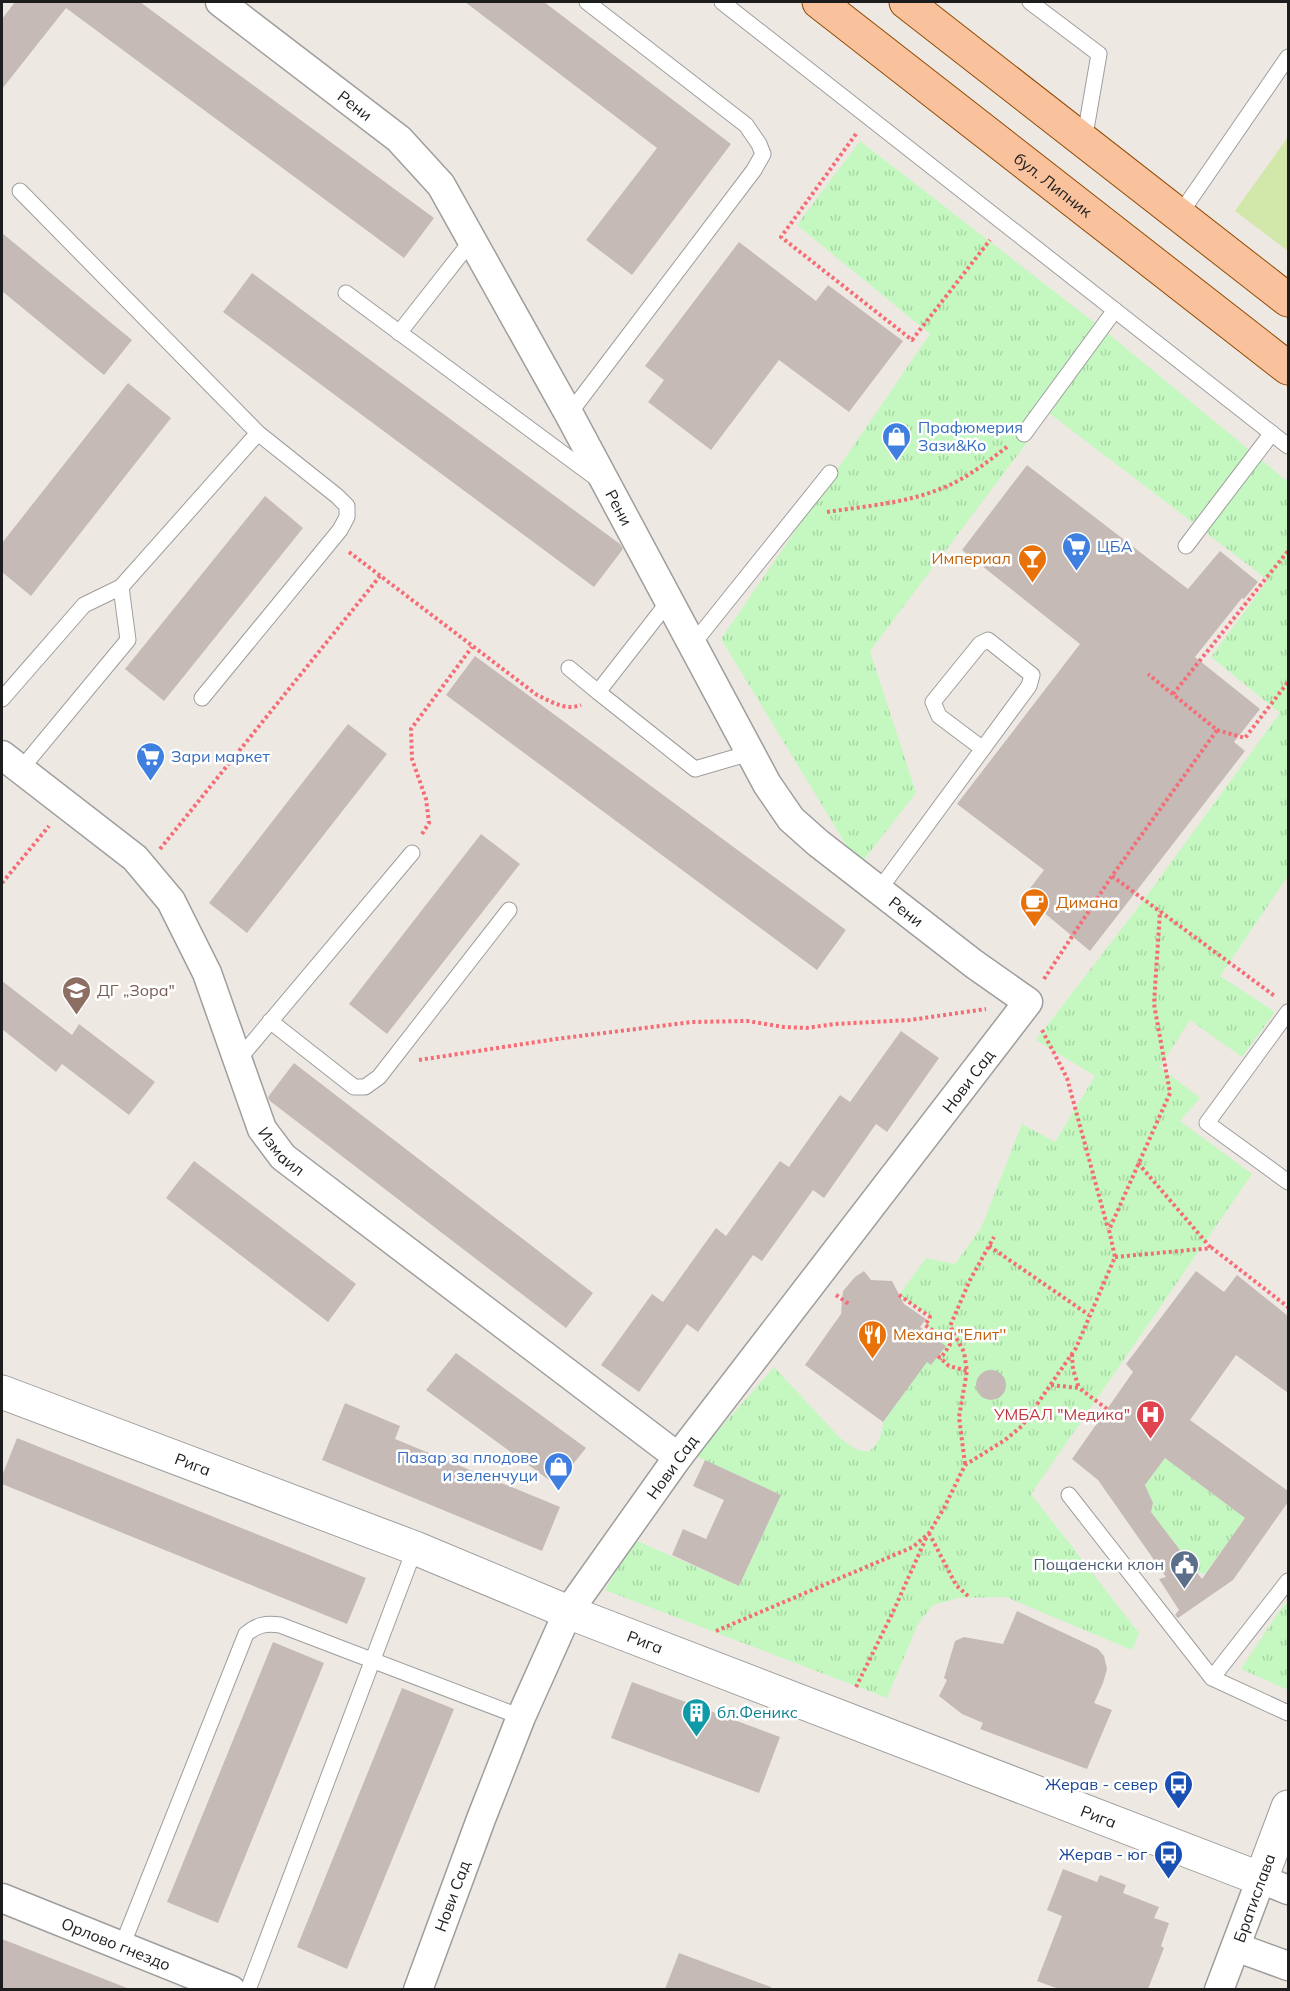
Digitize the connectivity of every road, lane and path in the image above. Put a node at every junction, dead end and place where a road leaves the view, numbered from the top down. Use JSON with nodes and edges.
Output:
{"nodes":[{"id":1,"x":220,"y":2,"type":"edge"},
{"id":2,"x":587,"y":2,"type":"edge"},
{"id":3,"x":722,"y":2,"type":"edge"},
{"id":4,"x":819,"y":2,"type":"edge"},
{"id":5,"x":906,"y":2,"type":"edge"},
{"id":6,"x":1030,"y":2,"type":"edge"},
{"id":7,"x":1288,"y":57,"type":"edge"},
{"id":8,"x":869,"y":117,"type":"junction"},
{"id":9,"x":1084,"y":141,"type":"junction"},
{"id":10,"x":20,"y":191,"type":"dead end"},
{"id":11,"x":1180,"y":214,"type":"junction"},
{"id":12,"x":1004,"y":222,"type":"junction"},
{"id":13,"x":472,"y":240,"type":"junction"},
{"id":14,"x":346,"y":293,"type":"dead end"},
{"id":15,"x":1288,"y":300,"type":"edge"},
{"id":16,"x":1115,"y":310,"type":"junction"},
{"id":17,"x":399,"y":333,"type":"junction"},
{"id":18,"x":1288,"y":368,"type":"edge"},
{"id":19,"x":569,"y":414,"type":"junction"},
{"id":20,"x":258,"y":433,"type":"junction"},
{"id":21,"x":1272,"y":433,"type":"junction"},
{"id":22,"x":1024,"y":434,"type":"joint"},
{"id":23,"x":1288,"y":446,"type":"edge"},
{"id":24,"x":830,"y":473,"type":"dead end"},
{"id":25,"x":607,"y":486,"type":"junction"},
{"id":26,"x":796,"y":516,"type":"junction"},
{"id":27,"x":332,"y":539,"type":"junction"},
{"id":28,"x":1186,"y":546,"type":"dead end"},
{"id":29,"x":1288,"y":551,"type":"edge"},
{"id":30,"x":380,"y":576,"type":"junction"},
{"id":31,"x":121,"y":587,"type":"junction"},
{"id":32,"x":669,"y":601,"type":"junction"},
{"id":33,"x":692,"y":645,"type":"junction"},
{"id":34,"x":472,"y":647,"type":"junction"},
{"id":35,"x":569,"y":668,"type":"dead end"},
{"id":36,"x":1148,"y":674,"type":"dead end"},
{"id":37,"x":1288,"y":682,"type":"edge"},
{"id":38,"x":598,"y":692,"type":"junction"},
{"id":39,"x":1173,"y":694,"type":"junction"},
{"id":40,"x":202,"y":698,"type":"dead end"},
{"id":41,"x":2,"y":699,"type":"edge"},
{"id":42,"x":1217,"y":730,"type":"junction"},
{"id":43,"x":983,"y":749,"type":"junction"},
{"id":44,"x":750,"y":753,"type":"junction"},
{"id":45,"x":11,"y":762,"type":"edge"},
{"id":46,"x":66,"y":805,"type":"junction"},
{"id":47,"x":412,"y":853,"type":"joint"},
{"id":48,"x":144,"y":868,"type":"junction"},
{"id":49,"x":1112,"y":876,"type":"junction"},
{"id":50,"x":2,"y":883,"type":"edge"},
{"id":51,"x":879,"y":890,"type":"junction"},
{"id":52,"x":509,"y":910,"type":"dead end"},
{"id":53,"x":1160,"y":911,"type":"junction"},
{"id":54,"x":1279,"y":999,"type":"dead end"},
{"id":55,"x":1028,"y":1002,"type":"junction"},
{"id":56,"x":1288,"y":1012,"type":"edge"},
{"id":57,"x":270,"y":1021,"type":"junction"},
{"id":58,"x":237,"y":1060,"type":"junction"},
{"id":59,"x":389,"y":1064,"type":"junction"},
{"id":60,"x":1138,"y":1163,"type":"junction"},
{"id":61,"x":1288,"y":1182,"type":"edge"},
{"id":62,"x":1109,"y":1230,"type":"junction"},
{"id":63,"x":994,"y":1237,"type":"dead end"},
{"id":64,"x":989,"y":1246,"type":"junction"},
{"id":65,"x":1212,"y":1248,"type":"junction"},
{"id":66,"x":1115,"y":1257,"type":"junction"},
{"id":67,"x":899,"y":1295,"type":"dead end"},
{"id":68,"x":1288,"y":1307,"type":"edge"},
{"id":69,"x":1089,"y":1315,"type":"junction"},
{"id":70,"x":951,"y":1327,"type":"junction"},
{"id":71,"x":948,"y":1342,"type":"junction"},
{"id":72,"x":1072,"y":1354,"type":"junction"},
{"id":73,"x":967,"y":1371,"type":"junction"},
{"id":74,"x":1050,"y":1385,"type":"junction"},
{"id":75,"x":1079,"y":1388,"type":"junction"},
{"id":76,"x":2,"y":1395,"type":"edge"},
{"id":77,"x":1107,"y":1409,"type":"dead end"},
{"id":78,"x":678,"y":1457,"type":"junction"},
{"id":79,"x":965,"y":1465,"type":"junction"},
{"id":80,"x":1069,"y":1495,"type":"dead end"},
{"id":81,"x":929,"y":1533,"type":"junction"},
{"id":82,"x":415,"y":1548,"type":"junction"},
{"id":83,"x":1288,"y":1581,"type":"edge"},
{"id":84,"x":968,"y":1596,"type":"dead end"},
{"id":85,"x":568,"y":1612,"type":"junction"},
{"id":86,"x":716,"y":1631,"type":"dead end"},
{"id":87,"x":372,"y":1660,"type":"junction"},
{"id":88,"x":1212,"y":1678,"type":"junction"},
{"id":89,"x":856,"y":1687,"type":"dead end"},
{"id":90,"x":1288,"y":1713,"type":"edge"},
{"id":91,"x":521,"y":1717,"type":"junction"},
{"id":92,"x":1288,"y":1807,"type":"edge"},
{"id":93,"x":1275,"y":1885,"type":"edge"},
{"id":94,"x":2,"y":1898,"type":"edge"},
{"id":95,"x":122,"y":1946,"type":"junction"},
{"id":96,"x":1236,"y":1947,"type":"junction"},
{"id":97,"x":1288,"y":1966,"type":"edge"},
{"id":98,"x":231,"y":1989,"type":"edge"},
{"id":99,"x":248,"y":1989,"type":"edge"},
{"id":100,"x":418,"y":1989,"type":"edge"},
{"id":101,"x":1219,"y":1989,"type":"edge"}],
"edges":[{"from":1,"to":13,"type":"street","name":"Рени"},
{"from":2,"to":19,"type":"lane"},
{"from":3,"to":8,"type":"lane"},
{"from":4,"to":18,"type":"main road","name":"бул. Липник"},
{"from":5,"to":9,"type":"main road"},
{"from":6,"to":9,"type":"lane"},
{"from":7,"to":11,"type":"lane"},
{"from":8,"to":12,"type":"lane"},
{"from":8,"to":12,"type":"path"},
{"from":9,"to":11,"type":"main road"},
{"from":10,"to":20,"type":"lane"},
{"from":11,"to":15,"type":"main road"},
{"from":12,"to":16,"type":"lane"},
{"from":13,"to":17,"type":"lane"},
{"from":13,"to":19,"type":"street","name":"Рени"},
{"from":14,"to":17,"type":"lane"},
{"from":16,"to":21,"type":"lane"},
{"from":16,"to":22,"type":"lane"},
{"from":17,"to":25,"type":"lane"},
{"from":19,"to":25,"type":"street","name":"Рени"},
{"from":20,"to":27,"type":"lane"},
{"from":20,"to":31,"type":"lane"},
{"from":21,"to":23,"type":"lane"},
{"from":21,"to":28,"type":"lane"},
{"from":22,"to":26,"type":"path"},
{"from":24,"to":26,"type":"lane"},
{"from":25,"to":32,"type":"street","name":"Рени"},
{"from":26,"to":33,"type":"lane"},
{"from":27,"to":30,"type":"path"},
{"from":27,"to":40,"type":"lane"},
{"from":29,"to":39,"type":"path"},
{"from":30,"to":34,"type":"path"},
{"from":30,"to":48,"type":"path"},
{"from":31,"to":41,"type":"lane"},
{"from":31,"to":45,"type":"lane"},
{"from":32,"to":33,"type":"street","name":"Рени"},
{"from":32,"to":38,"type":"lane"},
{"from":33,"to":44,"type":"street","name":"Рени"},
{"from":34,"to":38,"type":"path"},
{"from":34,"to":47,"type":"path"},
{"from":35,"to":38,"type":"lane"},
{"from":36,"to":39,"type":"path"},
{"from":37,"to":42,"type":"path"},
{"from":38,"to":44,"type":"lane"},
{"from":39,"to":42,"type":"path"},
{"from":42,"to":49,"type":"path"},
{"from":43,"to":43,"type":"lane"},
{"from":43,"to":51,"type":"lane"},
{"from":44,"to":51,"type":"street","name":"Рени"},
{"from":45,"to":46,"type":"street","name":"Измаил"},
{"from":46,"to":48,"type":"street","name":"Измаил"},
{"from":46,"to":50,"type":"path"},
{"from":47,"to":57,"type":"lane"},
{"from":48,"to":58,"type":"street","name":"Измаил"},
{"from":49,"to":53,"type":"path"},
{"from":49,"to":55,"type":"path"},
{"from":51,"to":55,"type":"street","name":"Рени"},
{"from":52,"to":59,"type":"lane"},
{"from":53,"to":54,"type":"path"},
{"from":53,"to":60,"type":"path"},
{"from":55,"to":59,"type":"path"},
{"from":55,"to":62,"type":"path"},
{"from":55,"to":78,"type":"street","name":"Нови Сад"},
{"from":56,"to":61,"type":"lane"},
{"from":57,"to":58,"type":"lane"},
{"from":57,"to":59,"type":"lane"},
{"from":58,"to":78,"type":"street","name":"Измаил"},
{"from":60,"to":62,"type":"path"},
{"from":60,"to":65,"type":"path"},
{"from":62,"to":66,"type":"path"},
{"from":63,"to":64,"type":"path"},
{"from":64,"to":69,"type":"path"},
{"from":64,"to":70,"type":"path"},
{"from":65,"to":66,"type":"path"},
{"from":65,"to":68,"type":"path"},
{"from":66,"to":69,"type":"path"},
{"from":67,"to":71,"type":"path"},
{"from":69,"to":72,"type":"path"},
{"from":70,"to":71,"type":"path"},
{"from":70,"to":73,"type":"path"},
{"from":71,"to":73,"type":"path"},
{"from":72,"to":74,"type":"path"},
{"from":72,"to":75,"type":"path"},
{"from":73,"to":79,"type":"path"},
{"from":74,"to":75,"type":"path"},
{"from":74,"to":79,"type":"path"},
{"from":75,"to":77,"type":"path"},
{"from":76,"to":82,"type":"street","name":"Рига"},
{"from":78,"to":85,"type":"street","name":"Нови Сад"},
{"from":79,"to":81,"type":"path"},
{"from":80,"to":88,"type":"lane"},
{"from":81,"to":84,"type":"path"},
{"from":81,"to":86,"type":"path"},
{"from":81,"to":89,"type":"path"},
{"from":82,"to":85,"type":"street","name":"Рига"},
{"from":82,"to":87,"type":"lane"},
{"from":83,"to":88,"type":"lane"},
{"from":85,"to":91,"type":"street","name":"Нови Сад"},
{"from":85,"to":93,"type":"street","name":"Рига"},
{"from":87,"to":91,"type":"lane"},
{"from":87,"to":95,"type":"lane"},
{"from":87,"to":99,"type":"lane"},
{"from":88,"to":90,"type":"lane"},
{"from":91,"to":100,"type":"street","name":"Нови Сад"},
{"from":92,"to":93,"type":"street","name":"Братислава"},
{"from":93,"to":96,"type":"street","name":"Братислава"},
{"from":94,"to":95,"type":"street","name":"Орлово гнездо"},
{"from":95,"to":98,"type":"street","name":"Орлово гнездо"},
{"from":96,"to":97,"type":"street"},
{"from":96,"to":101,"type":"street","name":"Братислава"}]}
